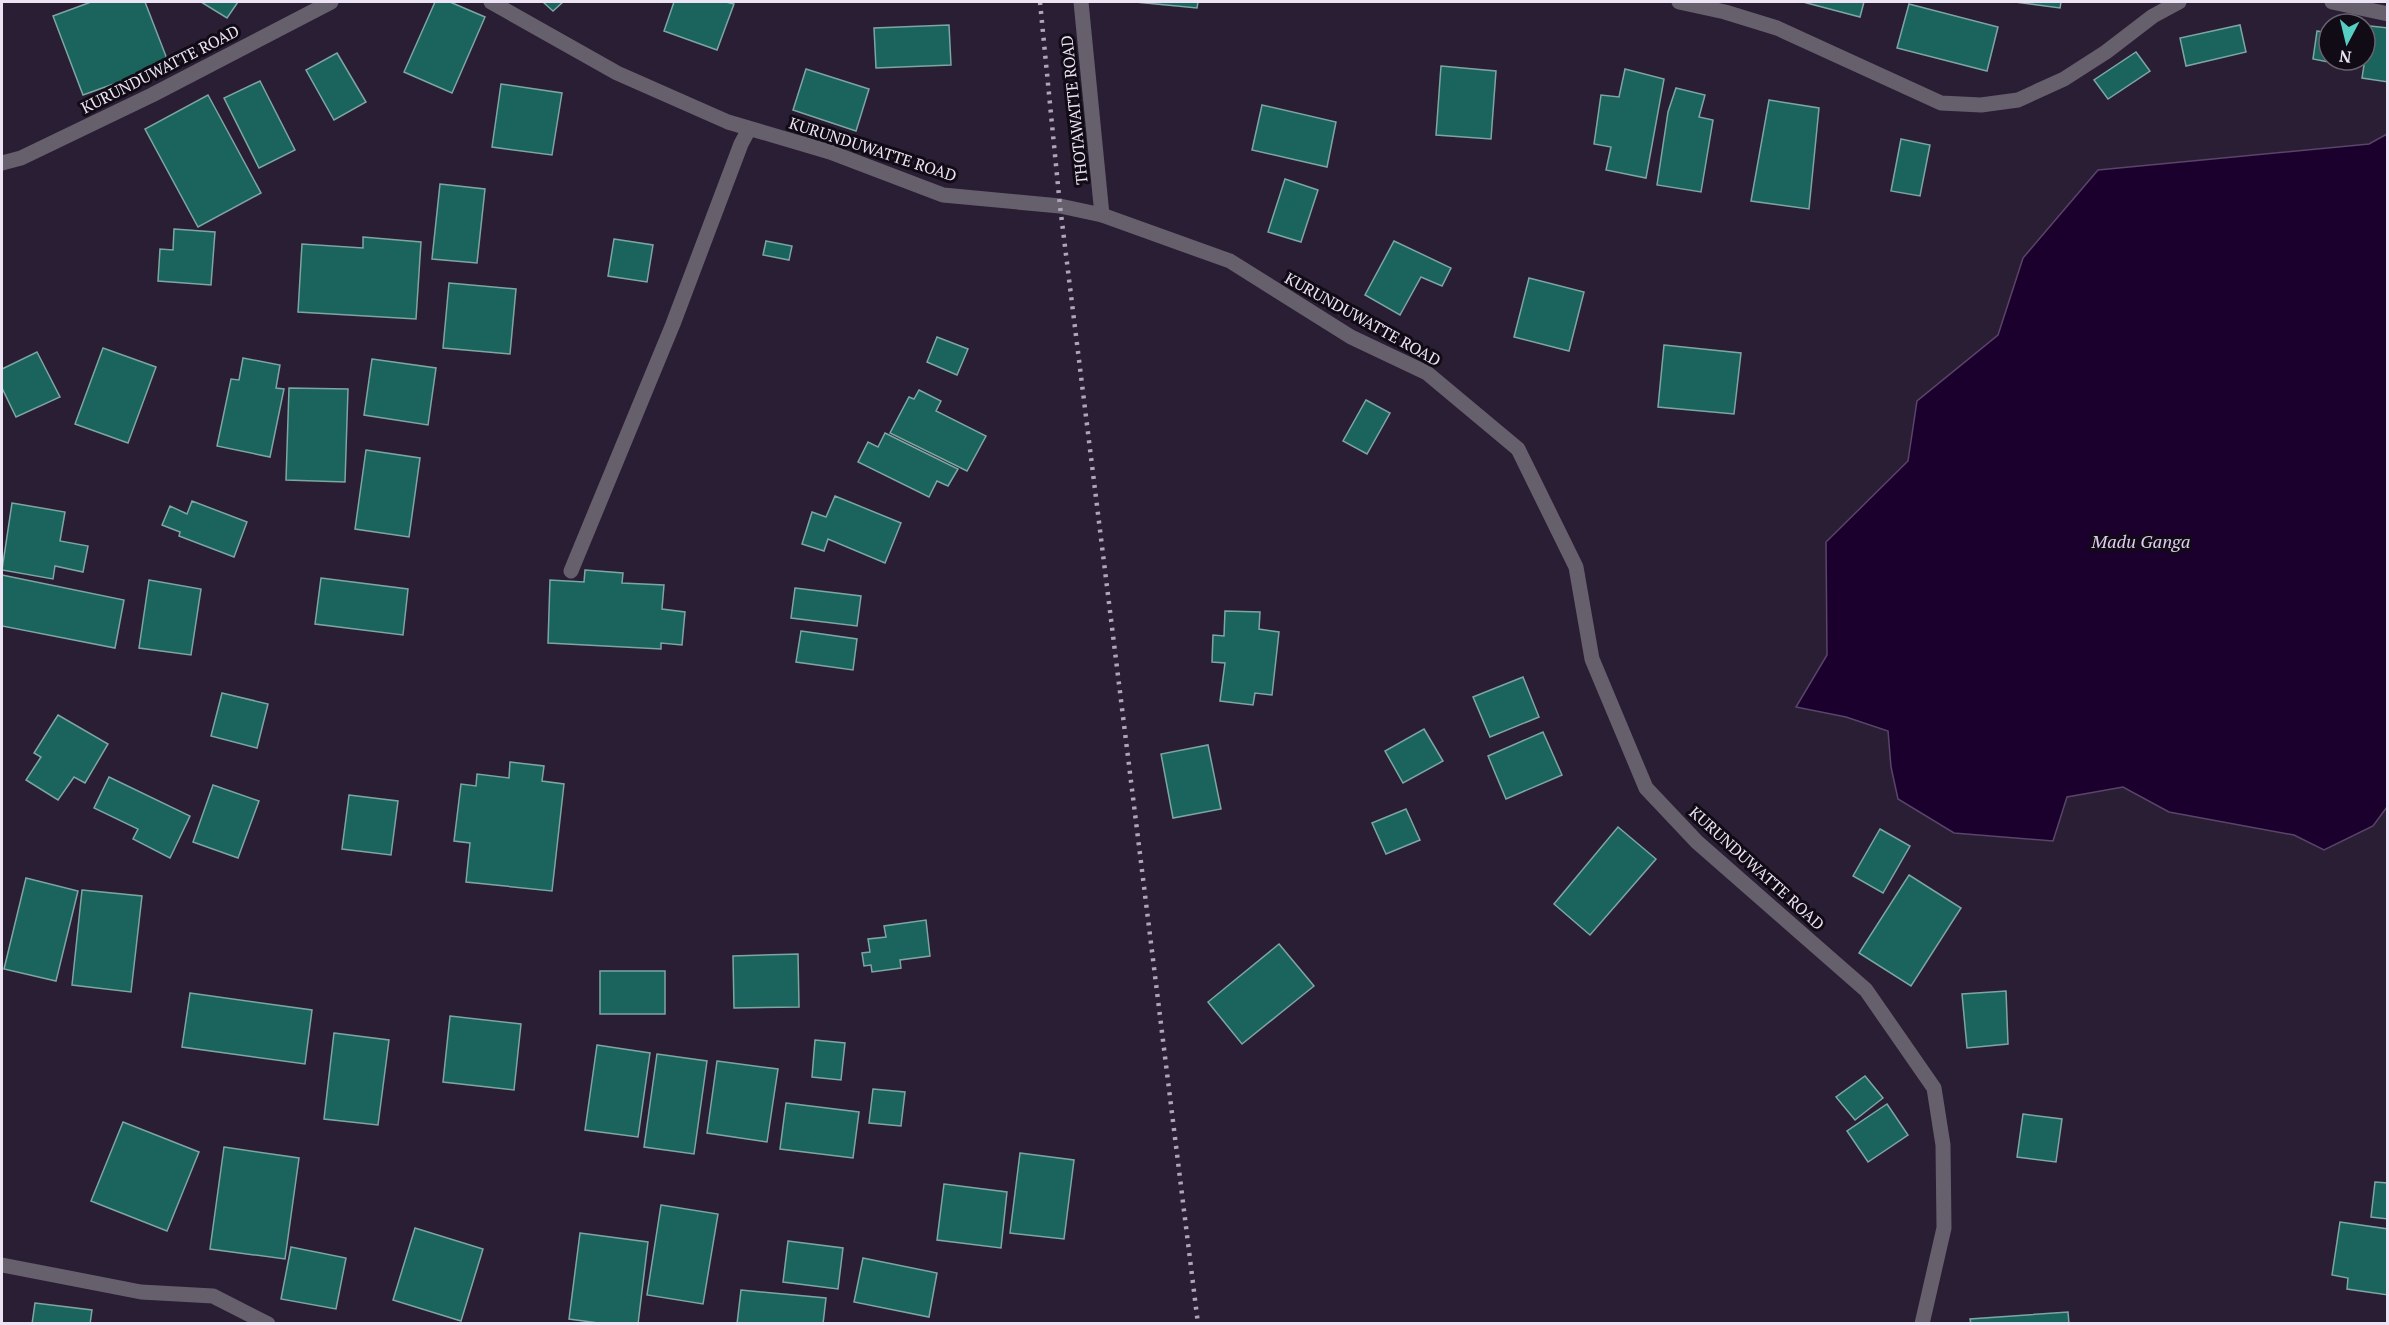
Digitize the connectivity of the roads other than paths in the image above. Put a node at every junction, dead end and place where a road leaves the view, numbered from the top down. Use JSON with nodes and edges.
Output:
{"nodes":[{"id":1,"x":331,"y":2,"type":"edge"},
{"id":2,"x":491,"y":2,"type":"edge"},
{"id":3,"x":1081,"y":2,"type":"edge"},
{"id":4,"x":1679,"y":2,"type":"edge"},
{"id":5,"x":2179,"y":2,"type":"edge"},
{"id":6,"x":2332,"y":2,"type":"edge"},
{"id":7,"x":2388,"y":14,"type":"edge"},
{"id":8,"x":750,"y":129,"type":"junction"},
{"id":9,"x":2,"y":163,"type":"edge"},
{"id":10,"x":1102,"y":215,"type":"junction"},
{"id":11,"x":571,"y":571,"type":"dead end"},
{"id":12,"x":2,"y":1265,"type":"edge"},
{"id":13,"x":268,"y":1323,"type":"edge"},
{"id":14,"x":1922,"y":1323,"type":"edge"}],
"edges":[{"from":1,"to":9,"type":"street","name":"KURUNDUWATTE ROAD"},
{"from":2,"to":8,"type":"street","name":"KURUNDUWATTE ROAD"},
{"from":3,"to":10,"type":"street","name":"THOTAWATTE ROAD"},
{"from":4,"to":5,"type":"street"},
{"from":6,"to":7,"type":"street"},
{"from":8,"to":10,"type":"street","name":"KURUNDUWATTE ROAD"},
{"from":8,"to":11,"type":"street"},
{"from":10,"to":14,"type":"street","name":"KURUNDUWATTE ROAD"},
{"from":12,"to":13,"type":"street"}]}
